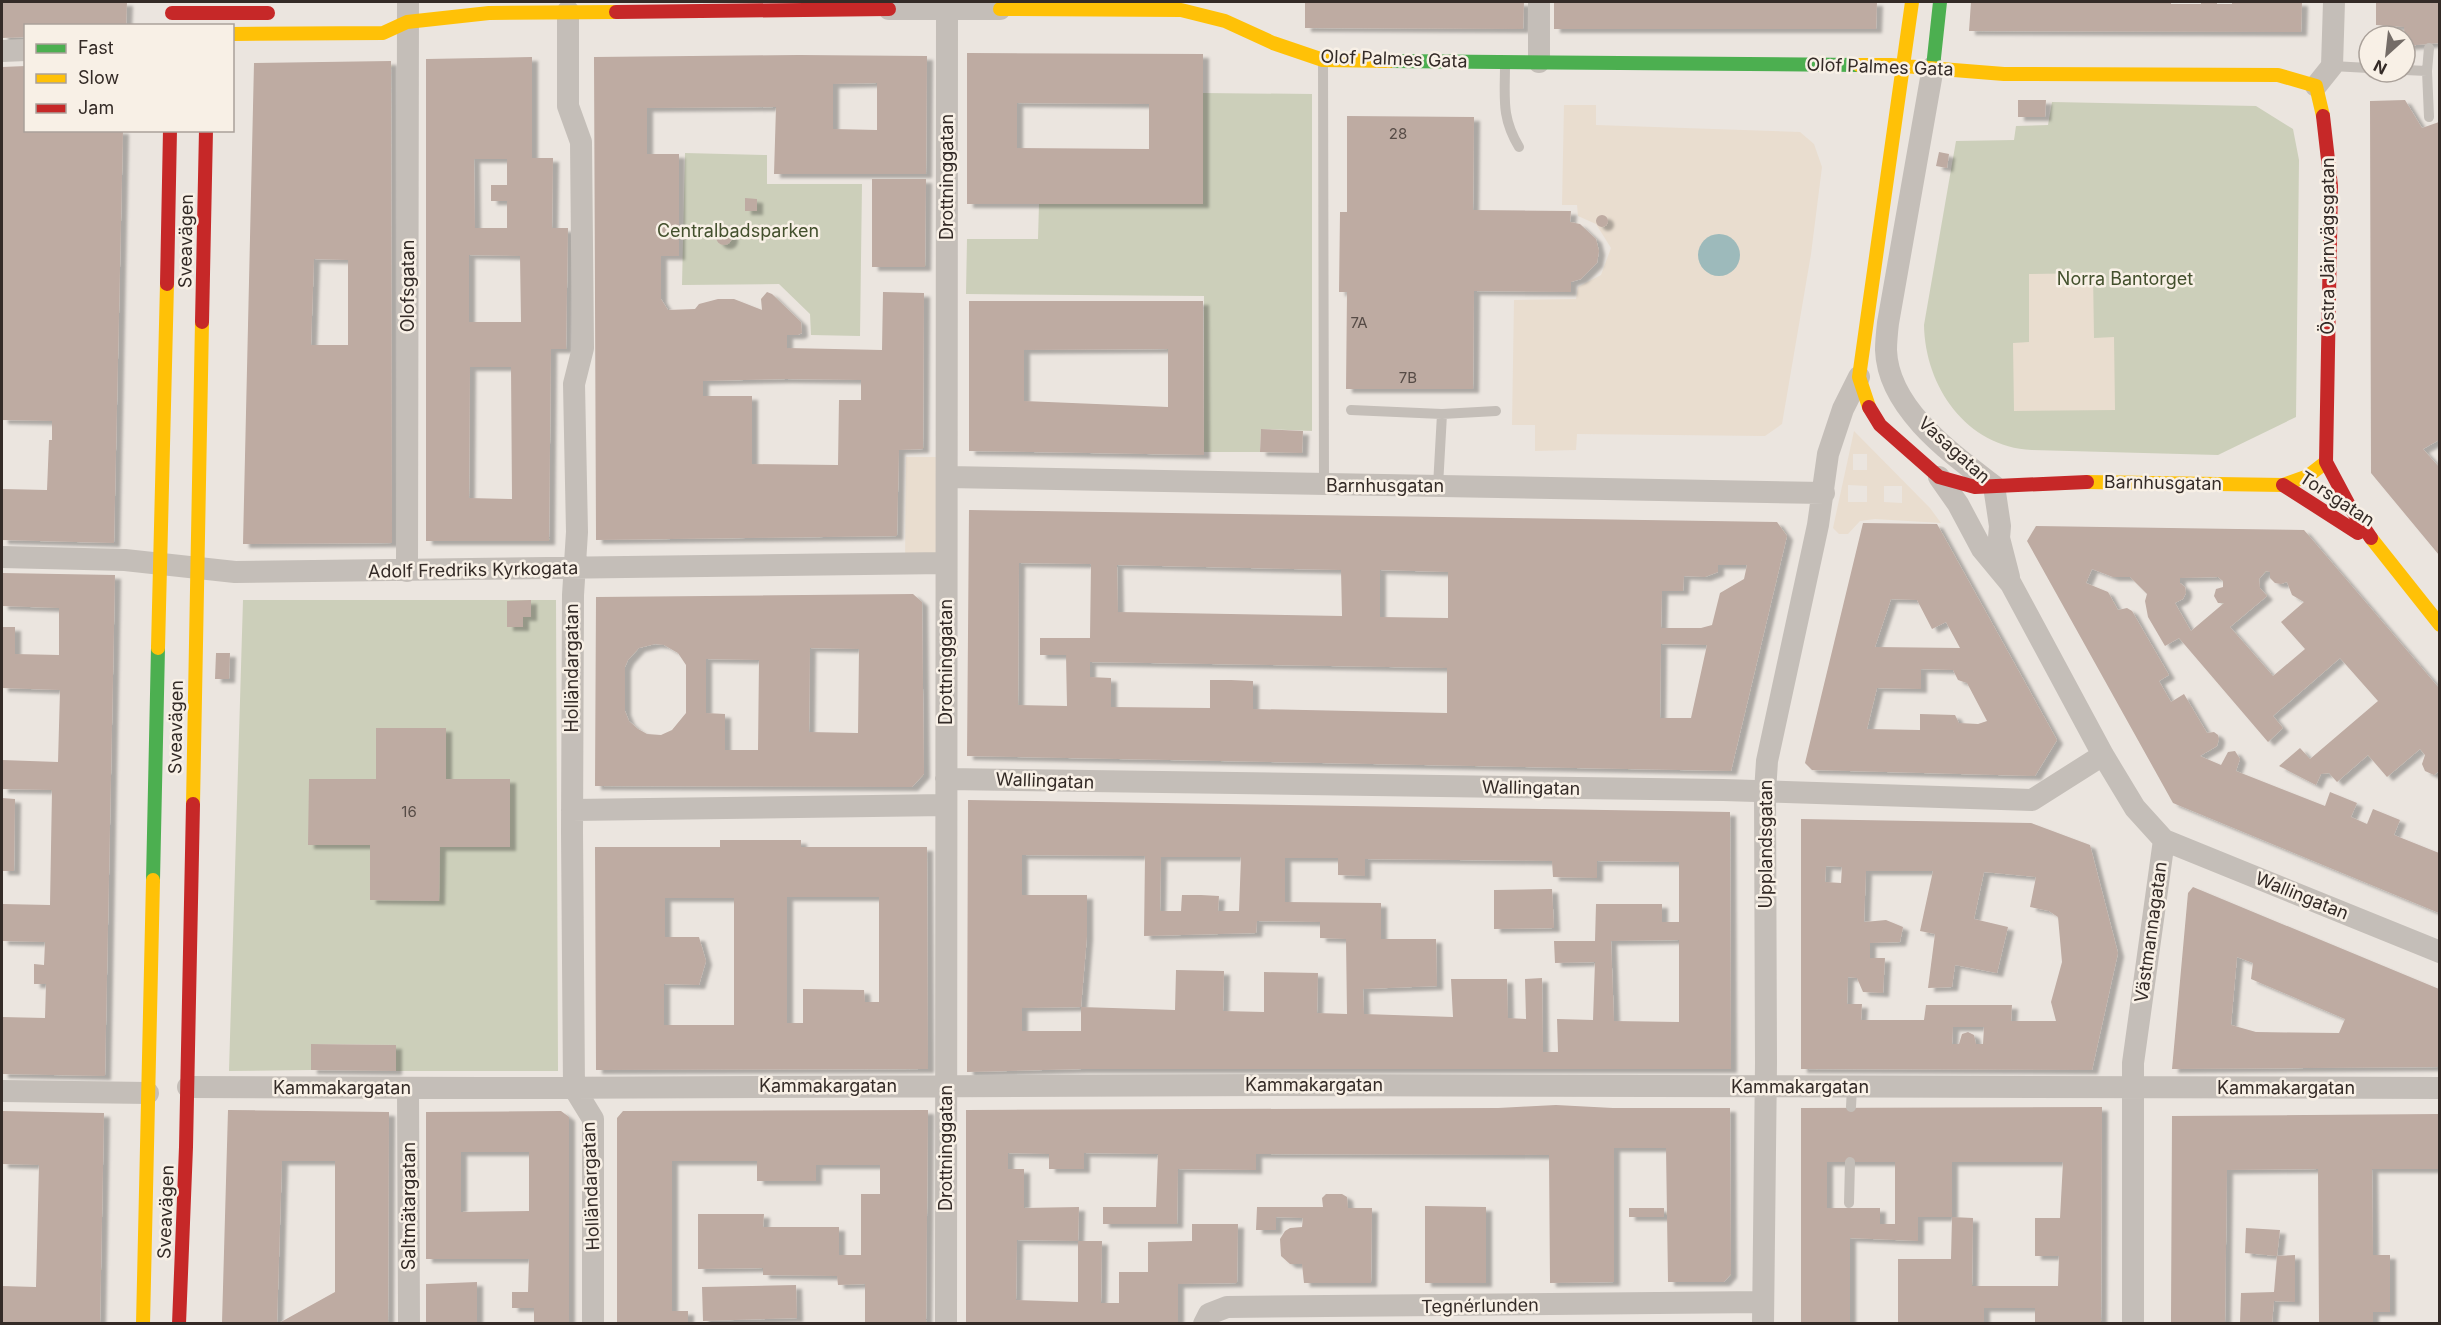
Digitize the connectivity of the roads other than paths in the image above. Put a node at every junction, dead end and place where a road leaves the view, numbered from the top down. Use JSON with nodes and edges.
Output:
{"nodes":[{"id":1,"x":1539,"y":2,"type":"edge"},
{"id":2,"x":1912,"y":2,"type":"edge"},
{"id":3,"x":1941,"y":2,"type":"edge"},
{"id":4,"x":2334,"y":2,"type":"edge"},
{"id":5,"x":947,"y":5,"type":"edge"},
{"id":6,"x":704,"y":6,"type":"edge"},
{"id":7,"x":889,"y":9,"type":"joint"},
{"id":8,"x":1000,"y":9,"type":"joint"},
{"id":9,"x":568,"y":12,"type":"junction"},
{"id":10,"x":172,"y":13,"type":"edge"},
{"id":11,"x":212,"y":13,"type":"edge"},
{"id":12,"x":279,"y":13,"type":"dead end"},
{"id":13,"x":402,"y":13,"type":"edge"},
{"id":14,"x":234,"y":34,"type":"edge"},
{"id":15,"x":2429,"y":48,"type":"dead end"},
{"id":16,"x":24,"y":50,"type":"edge"},
{"id":17,"x":2,"y":51,"type":"edge"},
{"id":18,"x":1323,"y":60,"type":"junction"},
{"id":19,"x":1505,"y":62,"type":"junction"},
{"id":20,"x":1539,"y":62,"type":"junction"},
{"id":21,"x":1904,"y":65,"type":"junction"},
{"id":22,"x":2332,"y":66,"type":"junction"},
{"id":23,"x":1933,"y":67,"type":"junction"},
{"id":24,"x":2357,"y":67,"type":"edge"},
{"id":25,"x":2417,"y":71,"type":"edge"},
{"id":26,"x":2427,"y":71,"type":"junction"},
{"id":27,"x":2316,"y":86,"type":"junction"},
{"id":28,"x":2429,"y":117,"type":"dead end"},
{"id":29,"x":170,"y":132,"type":"edge"},
{"id":30,"x":206,"y":132,"type":"edge"},
{"id":31,"x":1519,"y":147,"type":"dead end"},
{"id":32,"x":1859,"y":377,"type":"junction"},
{"id":33,"x":1351,"y":410,"type":"dead end"},
{"id":34,"x":1496,"y":411,"type":"dead end"},
{"id":35,"x":1442,"y":414,"type":"junction"},
{"id":36,"x":2326,"y":462,"type":"junction"},
{"id":37,"x":947,"y":477,"type":"junction"},
{"id":38,"x":1939,"y":477,"type":"junction"},
{"id":39,"x":1324,"y":485,"type":"junction"},
{"id":40,"x":2283,"y":485,"type":"junction"},
{"id":41,"x":1438,"y":486,"type":"junction"},
{"id":42,"x":1994,"y":486,"type":"junction"},
{"id":43,"x":1824,"y":493,"type":"junction"},
{"id":44,"x":2372,"y":543,"type":"junction"},
{"id":45,"x":2,"y":557,"type":"edge"},
{"id":46,"x":160,"y":563,"type":"junction"},
{"id":47,"x":946,"y":563,"type":"junction"},
{"id":48,"x":197,"y":569,"type":"junction"},
{"id":49,"x":575,"y":569,"type":"junction"},
{"id":50,"x":407,"y":571,"type":"junction"},
{"id":51,"x":2011,"y":584,"type":"junction"},
{"id":52,"x":2439,"y":600,"type":"edge"},
{"id":53,"x":2426,"y":609,"type":"junction"},
{"id":54,"x":2439,"y":625,"type":"edge"},
{"id":55,"x":2103,"y":755,"type":"junction"},
{"id":56,"x":946,"y":779,"type":"junction"},
{"id":57,"x":1765,"y":792,"type":"junction"},
{"id":58,"x":946,"y":805,"type":"junction"},
{"id":59,"x":572,"y":810,"type":"junction"},
{"id":60,"x":2164,"y":840,"type":"junction"},
{"id":61,"x":2439,"y":952,"type":"edge"},
{"id":62,"x":946,"y":1086,"type":"junction"},
{"id":63,"x":188,"y":1087,"type":"junction"},
{"id":64,"x":1765,"y":1087,"type":"junction"},
{"id":65,"x":408,"y":1088,"type":"junction"},
{"id":66,"x":574,"y":1088,"type":"junction"},
{"id":67,"x":2133,"y":1088,"type":"junction"},
{"id":68,"x":2439,"y":1088,"type":"edge"},
{"id":69,"x":2,"y":1091,"type":"edge"},
{"id":70,"x":148,"y":1093,"type":"junction"},
{"id":71,"x":1850,"y":1162,"type":"dead end"},
{"id":72,"x":1849,"y":1203,"type":"dead end"},
{"id":73,"x":1763,"y":1313,"type":"edge"},
{"id":74,"x":142,"y":1323,"type":"edge"},
{"id":75,"x":179,"y":1323,"type":"edge"},
{"id":76,"x":409,"y":1323,"type":"edge"},
{"id":77,"x":593,"y":1323,"type":"edge"},
{"id":78,"x":946,"y":1323,"type":"edge"},
{"id":79,"x":1204,"y":1323,"type":"edge"},
{"id":80,"x":2133,"y":1323,"type":"edge"}],
"edges":[{"from":1,"to":20,"type":"street"},
{"from":2,"to":21,"type":"main road","name":"Vasagatan"},
{"from":3,"to":23,"type":"main road","name":"Vasagatan"},
{"from":4,"to":22,"type":"street"},
{"from":5,"to":7,"type":"street","name":"Olof Palmes Gata"},
{"from":5,"to":8,"type":"street","name":"Olof Palmes Gata"},
{"from":5,"to":37,"type":"street","name":"Drottninggatan"},
{"from":6,"to":7,"type":"main road","name":"Olof Palmes Gata"},
{"from":6,"to":9,"type":"main road","name":"Olof Palmes Gata"},
{"from":8,"to":18,"type":"main road","name":"Olof Palmes Gata"},
{"from":9,"to":13,"type":"main road","name":"Olof Palmes Gata"},
{"from":9,"to":49,"type":"street","name":"Holländargatan"},
{"from":10,"to":11,"type":"main road"},
{"from":11,"to":12,"type":"main road"},
{"from":13,"to":14,"type":"main road","name":"Olof Palmes Gata"},
{"from":13,"to":50,"type":"street","name":"Olofsgatan"},
{"from":15,"to":26,"type":"lane"},
{"from":16,"to":17,"type":"street"},
{"from":18,"to":19,"type":"main road","name":"Olof Palmes Gata"},
{"from":18,"to":39,"type":"lane"},
{"from":19,"to":20,"type":"main road","name":"Olof Palmes Gata"},
{"from":19,"to":31,"type":"lane"},
{"from":20,"to":21,"type":"main road","name":"Olof Palmes Gata"},
{"from":21,"to":23,"type":"main road","name":"Olof Palmes Gata"},
{"from":21,"to":32,"type":"main road","name":"Vasagatan"},
{"from":22,"to":24,"type":"lane"},
{"from":22,"to":27,"type":"street"},
{"from":23,"to":27,"type":"main road","name":"Olof Palmes Gata"},
{"from":23,"to":42,"type":"street","name":"Vasagatan"},
{"from":25,"to":26,"type":"lane"},
{"from":26,"to":28,"type":"lane"},
{"from":27,"to":36,"type":"main road","name":"Östra Järnvägsgatan"},
{"from":29,"to":46,"type":"main road","name":"Sveavägen"},
{"from":30,"to":48,"type":"main road","name":"Sveavägen"},
{"from":32,"to":38,"type":"main road","name":"Vasagatan"},
{"from":32,"to":43,"type":"street","name":"Upplandsgatan"},
{"from":33,"to":35,"type":"lane"},
{"from":34,"to":35,"type":"lane"},
{"from":35,"to":41,"type":"lane"},
{"from":36,"to":40,"type":"main road","name":"Barnhusgatan"},
{"from":36,"to":44,"type":"main road","name":"Torsgatan"},
{"from":37,"to":39,"type":"street","name":"Barnhusgatan"},
{"from":37,"to":47,"type":"street","name":"Drottninggatan"},
{"from":38,"to":42,"type":"main road","name":"Vasagatan"},
{"from":38,"to":51,"type":"street","name":"Västmannagatan"},
{"from":39,"to":41,"type":"street","name":"Barnhusgatan"},
{"from":40,"to":42,"type":"main road","name":"Barnhusgatan"},
{"from":40,"to":44,"type":"main road","name":"Torsgatan"},
{"from":41,"to":43,"type":"street","name":"Barnhusgatan"},
{"from":42,"to":51,"type":"street","name":"Västmannagatan"},
{"from":43,"to":57,"type":"street","name":"Upplandsgatan"},
{"from":44,"to":53,"type":"main road","name":"Torsgatan"},
{"from":45,"to":46,"type":"street","name":"Adolf Fredriks Kyrkogata"},
{"from":46,"to":48,"type":"street","name":"Adolf Fredriks Kyrkogata"},
{"from":46,"to":70,"type":"main road","name":"Sveavägen"},
{"from":47,"to":49,"type":"street","name":"Adolf Fredriks Kyrkogata"},
{"from":47,"to":56,"type":"street","name":"Drottninggatan"},
{"from":48,"to":50,"type":"street","name":"Adolf Fredriks Kyrkogata"},
{"from":48,"to":63,"type":"main road","name":"Sveavägen"},
{"from":49,"to":50,"type":"street","name":"Adolf Fredriks Kyrkogata"},
{"from":49,"to":59,"type":"street","name":"Holländargatan"},
{"from":51,"to":55,"type":"street","name":"Västmannagatan"},
{"from":52,"to":53,"type":"lane"},
{"from":53,"to":54,"type":"main road","name":"Torsgatan"},
{"from":55,"to":57,"type":"street","name":"Wallingatan"},
{"from":55,"to":60,"type":"street","name":"Västmannagatan"},
{"from":56,"to":57,"type":"street","name":"Wallingatan"},
{"from":56,"to":58,"type":"street","name":"Drottninggatan"},
{"from":57,"to":64,"type":"street","name":"Upplandsgatan"},
{"from":58,"to":59,"type":"street"},
{"from":58,"to":62,"type":"street","name":"Drottninggatan"},
{"from":59,"to":66,"type":"street","name":"Holländargatan"},
{"from":60,"to":61,"type":"street","name":"Wallingatan"},
{"from":60,"to":67,"type":"street","name":"Västmannagatan"},
{"from":62,"to":64,"type":"street","name":"Kammakargatan"},
{"from":62,"to":66,"type":"street","name":"Kammakargatan"},
{"from":62,"to":78,"type":"street","name":"Drottninggatan"},
{"from":63,"to":65,"type":"street","name":"Kammakargatan"},
{"from":63,"to":75,"type":"main road","name":"Sveavägen"},
{"from":64,"to":67,"type":"street","name":"Kammakargatan"},
{"from":64,"to":73,"type":"street","name":"Upplandsgatan"},
{"from":65,"to":66,"type":"street","name":"Kammakargatan"},
{"from":65,"to":76,"type":"street","name":"Saltmätargatan"},
{"from":66,"to":77,"type":"street","name":"Holländargatan"},
{"from":67,"to":68,"type":"street","name":"Kammakargatan"},
{"from":67,"to":80,"type":"street","name":"Västmannagatan"},
{"from":69,"to":70,"type":"street"},
{"from":70,"to":74,"type":"main road","name":"Sveavägen"},
{"from":71,"to":72,"type":"lane"},
{"from":73,"to":79,"type":"street","name":"Tegnérlunden"}]}
